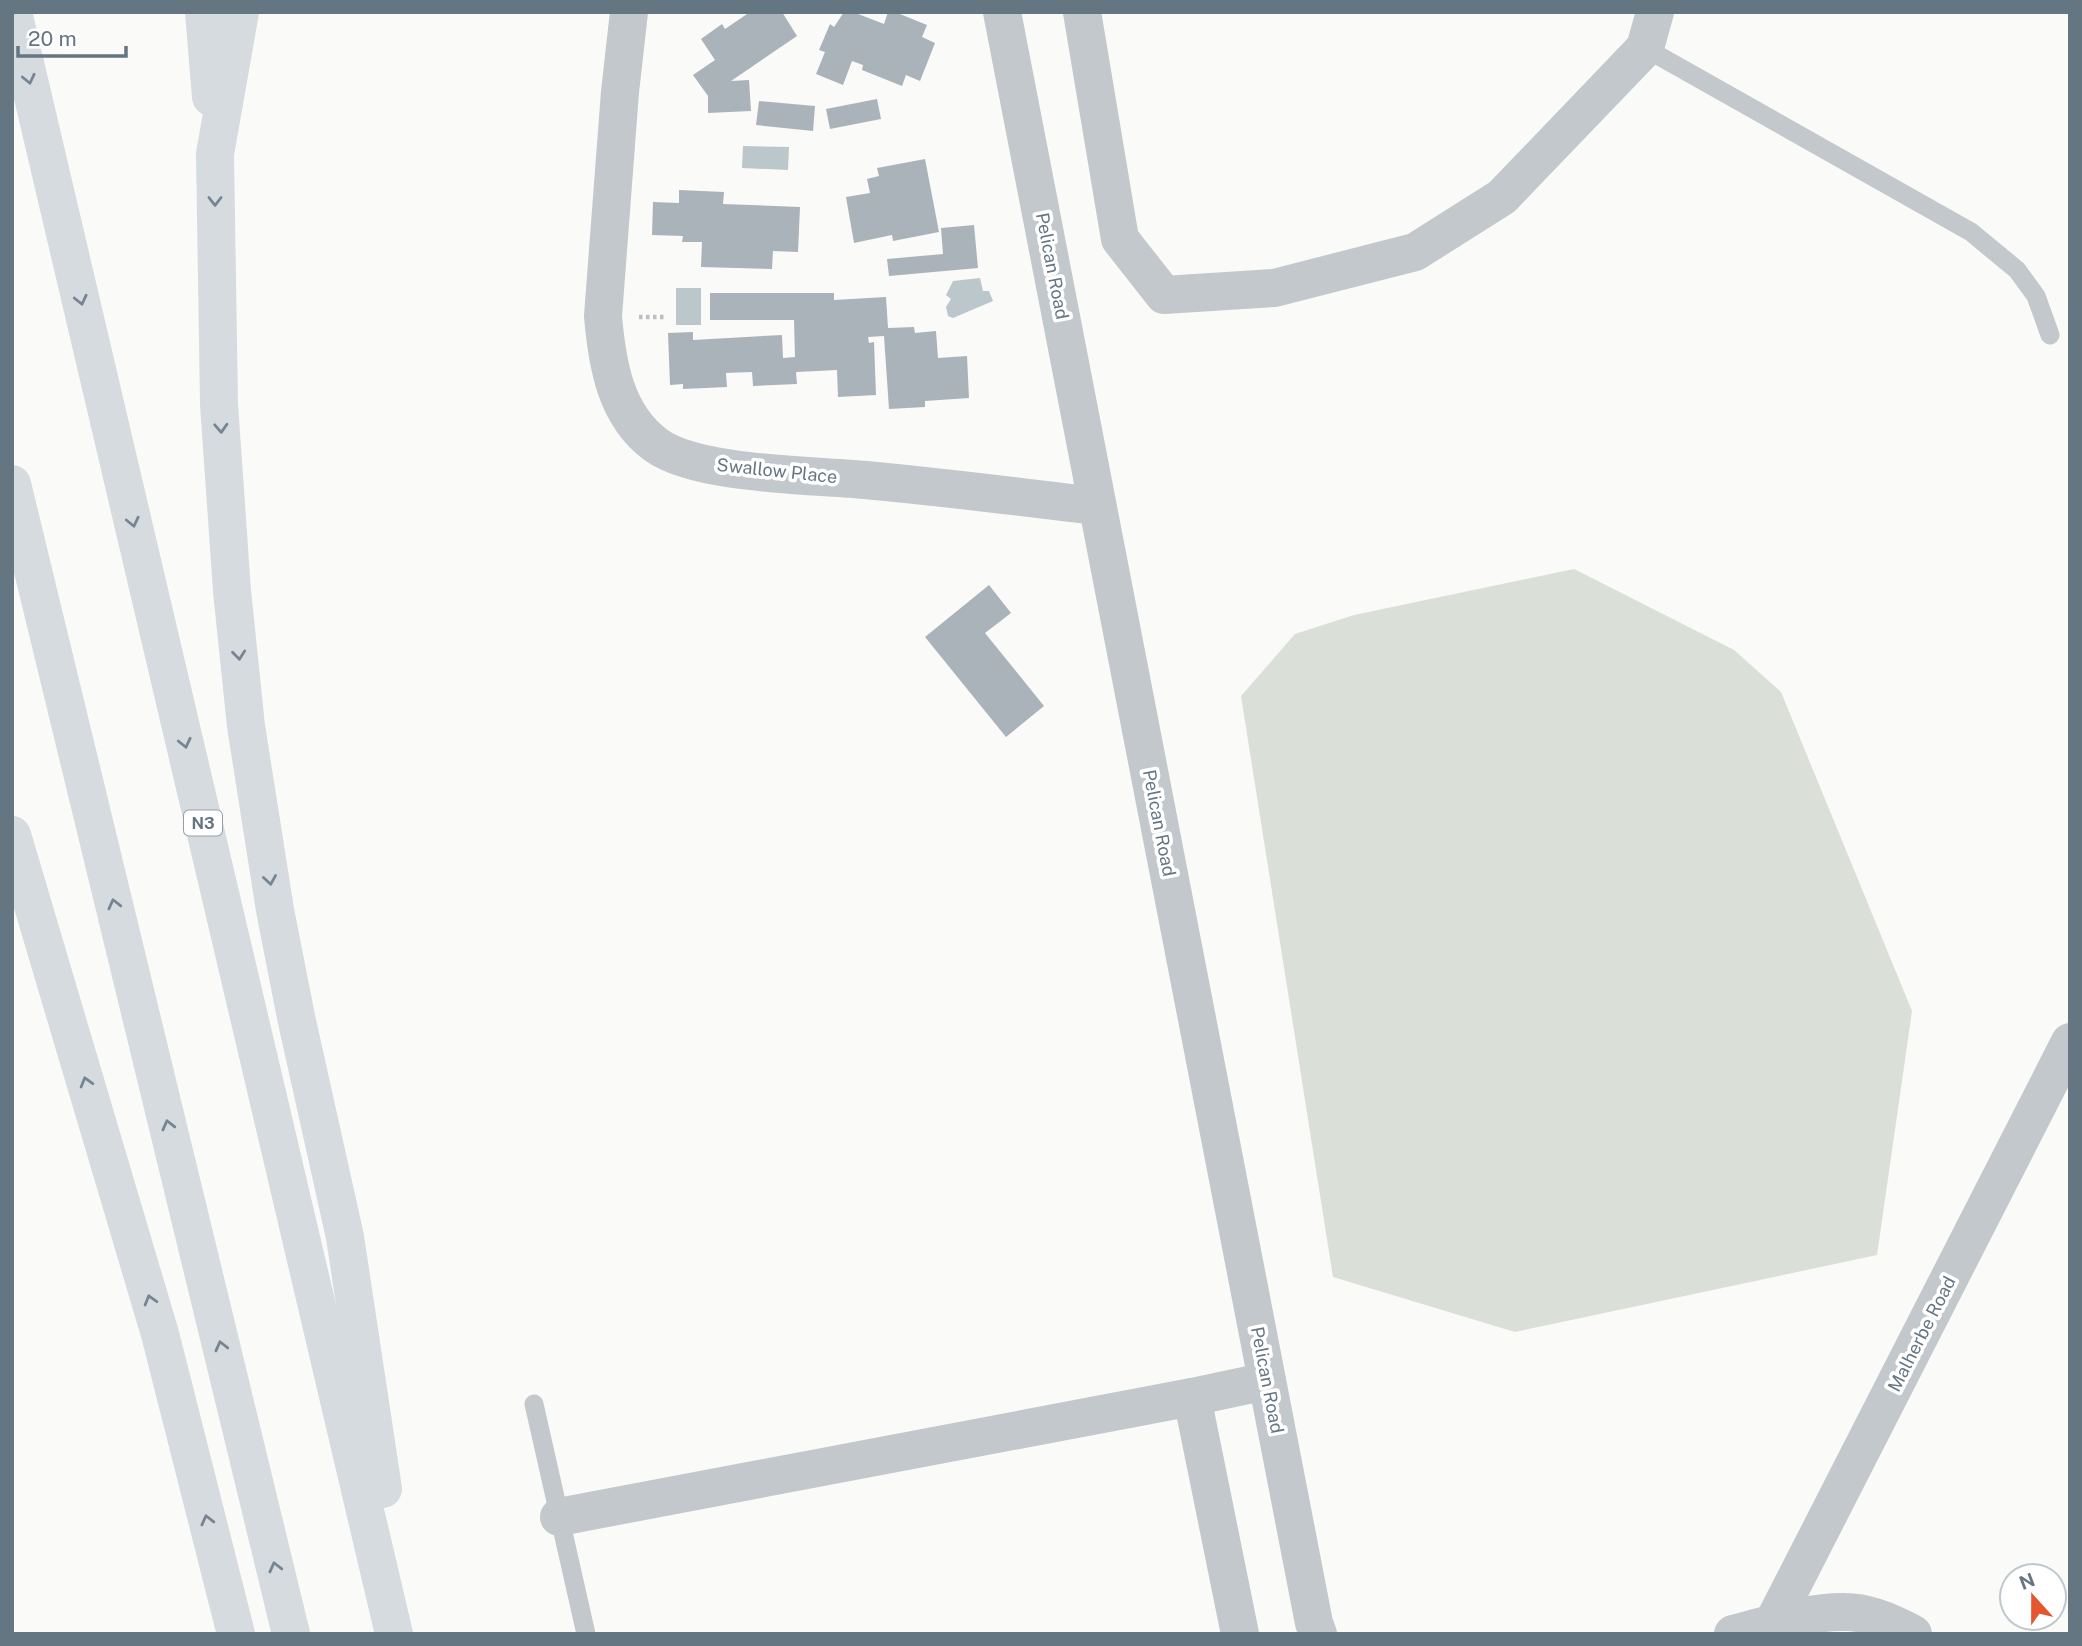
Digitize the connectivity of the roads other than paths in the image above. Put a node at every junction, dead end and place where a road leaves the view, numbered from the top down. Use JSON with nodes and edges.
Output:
{"nodes":[{"id":1,"x":13,"y":12,"type":"edge"},
{"id":2,"x":204,"y":12,"type":"edge"},
{"id":3,"x":240,"y":12,"type":"edge"},
{"id":4,"x":629,"y":12,"type":"edge"},
{"id":5,"x":1002,"y":12,"type":"edge"},
{"id":6,"x":1082,"y":12,"type":"edge"},
{"id":7,"x":1655,"y":12,"type":"edge"},
{"id":8,"x":1644,"y":48,"type":"junction"},
{"id":9,"x":215,"y":154,"type":"junction"},
{"id":10,"x":2050,"y":335,"type":"dead end"},
{"id":11,"x":12,"y":484,"type":"edge"},
{"id":12,"x":1097,"y":506,"type":"junction"},
{"id":13,"x":12,"y":835,"type":"edge"},
{"id":14,"x":2070,"y":1042,"type":"edge"},
{"id":15,"x":1267,"y":1381,"type":"junction"},
{"id":16,"x":1192,"y":1397,"type":"junction"},
{"id":17,"x":534,"y":1404,"type":"dead end"},
{"id":18,"x":559,"y":1517,"type":"junction"},
{"id":19,"x":1772,"y":1625,"type":"junction"},
{"id":20,"x":236,"y":1634,"type":"edge"},
{"id":21,"x":291,"y":1634,"type":"edge"},
{"id":22,"x":394,"y":1634,"type":"edge"},
{"id":23,"x":406,"y":1634,"type":"edge"},
{"id":24,"x":586,"y":1634,"type":"edge"},
{"id":25,"x":1240,"y":1634,"type":"edge"},
{"id":26,"x":1318,"y":1634,"type":"edge"},
{"id":27,"x":1733,"y":1634,"type":"edge"},
{"id":28,"x":1913,"y":1634,"type":"edge"}],
"edges":[{"from":1,"to":22,"type":"highway","number":"N3","one_way":true},
{"from":2,"to":9,"type":"highway"},
{"from":3,"to":9,"type":"highway"},
{"from":4,"to":12,"type":"street","name":"Swallow Place"},
{"from":5,"to":12,"type":"street","name":"Pelican Road"},
{"from":6,"to":8,"type":"street"},
{"from":7,"to":8,"type":"street"},
{"from":8,"to":10,"type":"lane"},
{"from":9,"to":23,"type":"highway","one_way":true},
{"from":21,"to":11,"type":"highway","one_way":true},
{"from":12,"to":15,"type":"street","name":"Pelican Road"},
{"from":20,"to":13,"type":"highway","one_way":true},
{"from":14,"to":19,"type":"street","name":"Malherbe Road"},
{"from":15,"to":16,"type":"street"},
{"from":15,"to":26,"type":"street","name":"Pelican Road"},
{"from":16,"to":18,"type":"street"},
{"from":16,"to":25,"type":"street"},
{"from":17,"to":18,"type":"lane"},
{"from":18,"to":24,"type":"lane"},
{"from":19,"to":27,"type":"street"},
{"from":19,"to":28,"type":"street"}]}
